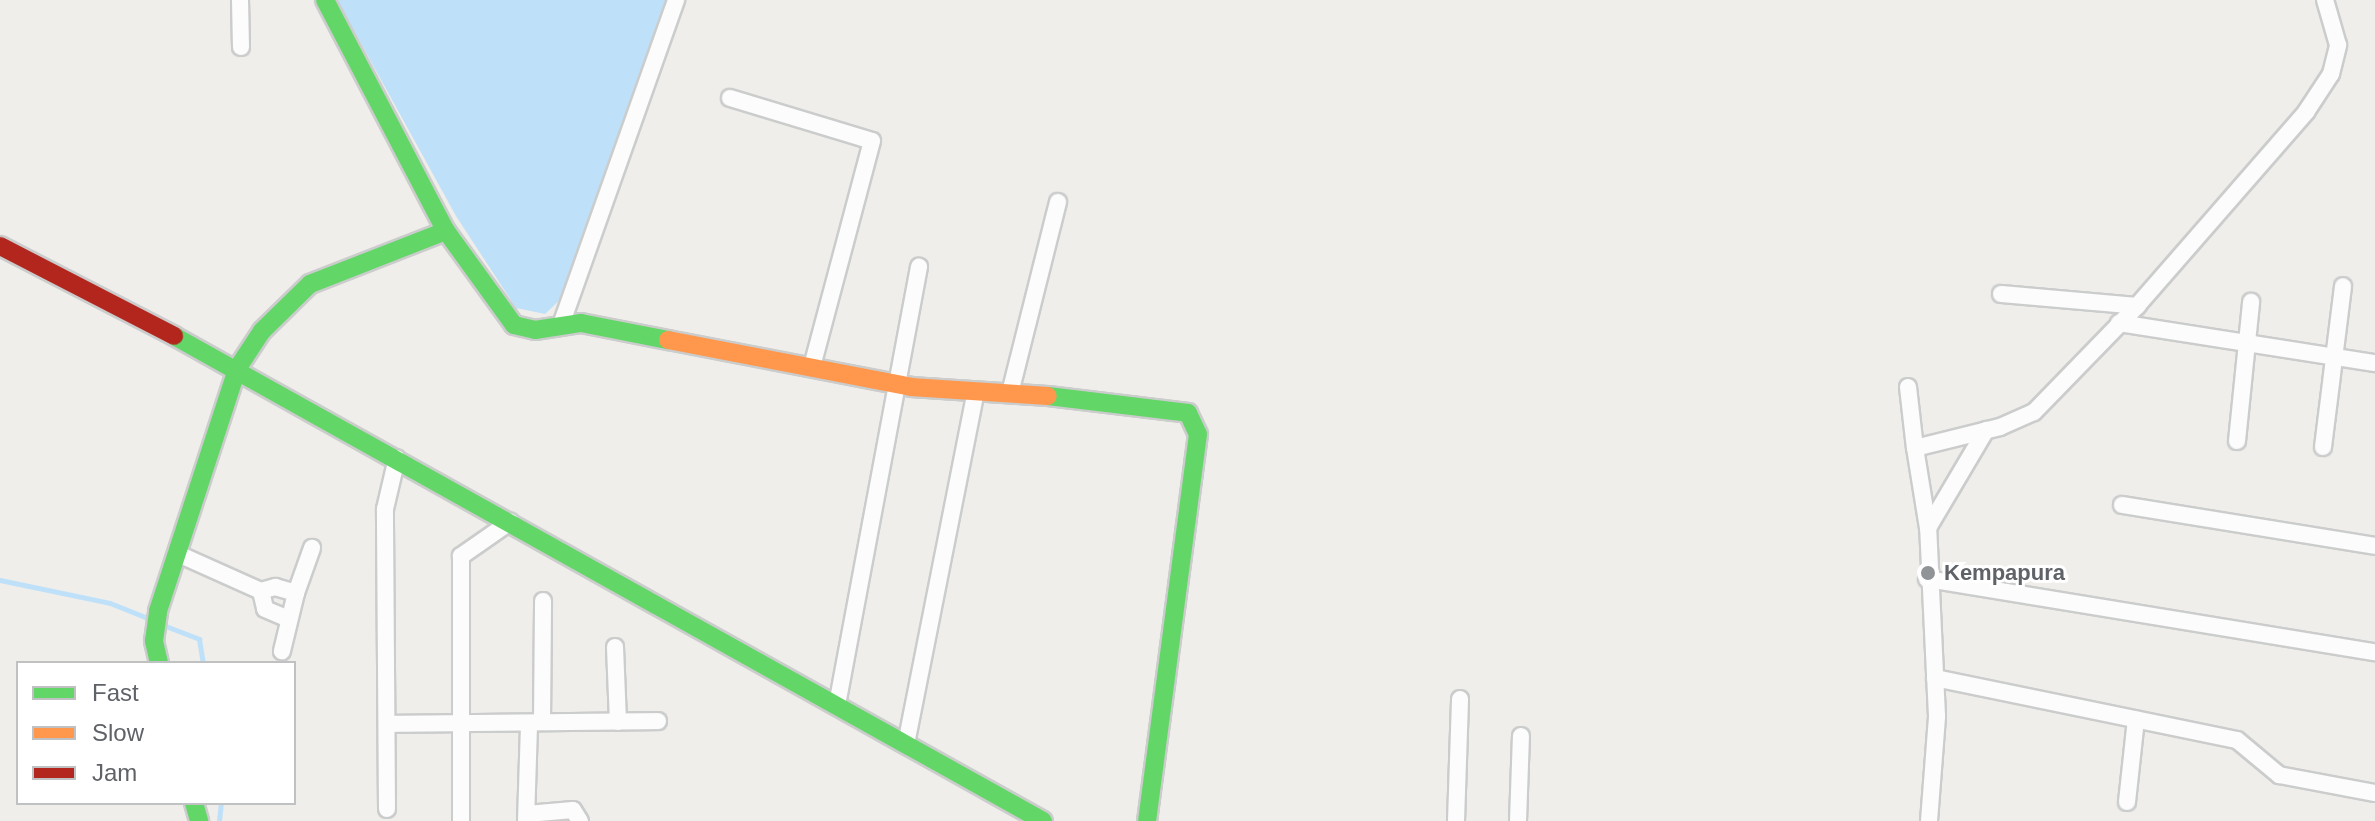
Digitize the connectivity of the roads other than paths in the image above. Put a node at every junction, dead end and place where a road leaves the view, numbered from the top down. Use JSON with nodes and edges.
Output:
{"nodes":[{"id":1,"x":240,"y":0,"type":"edge"},
{"id":2,"x":325,"y":0,"type":"edge"},
{"id":3,"x":676,"y":0,"type":"edge"},
{"id":4,"x":2325,"y":0,"type":"edge"},
{"id":5,"x":241,"y":47,"type":"dead end"},
{"id":6,"x":730,"y":98,"type":"dead end"},
{"id":7,"x":1058,"y":202,"type":"dead end"},
{"id":8,"x":446,"y":231,"type":"junction"},
{"id":9,"x":0,"y":246,"type":"edge"},
{"id":10,"x":919,"y":267,"type":"dead end"},
{"id":11,"x":2343,"y":286,"type":"dead end"},
{"id":12,"x":2001,"y":294,"type":"dead end"},
{"id":13,"x":2251,"y":302,"type":"dead end"},
{"id":14,"x":2137,"y":306,"type":"junction"},
{"id":15,"x":2119,"y":323,"type":"junction"},
{"id":16,"x":561,"y":325,"type":"junction"},
{"id":17,"x":2247,"y":343,"type":"junction"},
{"id":18,"x":2334,"y":357,"type":"junction"},
{"id":19,"x":2375,"y":363,"type":"edge"},
{"id":20,"x":812,"y":367,"type":"junction"},
{"id":21,"x":237,"y":369,"type":"junction"},
{"id":22,"x":901,"y":385,"type":"junction"},
{"id":23,"x":1908,"y":387,"type":"dead end"},
{"id":24,"x":976,"y":391,"type":"junction"},
{"id":25,"x":1010,"y":393,"type":"junction"},
{"id":26,"x":1986,"y":430,"type":"junction"},
{"id":27,"x":2237,"y":441,"type":"dead end"},
{"id":28,"x":2323,"y":447,"type":"dead end"},
{"id":29,"x":1915,"y":448,"type":"junction"},
{"id":30,"x":397,"y":458,"type":"junction"},
{"id":31,"x":2122,"y":505,"type":"dead end"},
{"id":32,"x":510,"y":522,"type":"junction"},
{"id":33,"x":1928,"y":528,"type":"junction"},
{"id":34,"x":2375,"y":546,"type":"edge"},
{"id":35,"x":312,"y":548,"type":"dead end"},
{"id":36,"x":176,"y":553,"type":"junction"},
{"id":37,"x":1927,"y":579,"type":"junction"},
{"id":38,"x":261,"y":591,"type":"junction"},
{"id":39,"x":296,"y":593,"type":"junction"},
{"id":40,"x":543,"y":601,"type":"dead end"},
{"id":41,"x":289,"y":619,"type":"junction"},
{"id":42,"x":615,"y":647,"type":"dead end"},
{"id":43,"x":282,"y":651,"type":"dead end"},
{"id":44,"x":2375,"y":652,"type":"edge"},
{"id":45,"x":159,"y":661,"type":"edge"},
{"id":46,"x":1935,"y":678,"type":"junction"},
{"id":47,"x":1460,"y":699,"type":"dead end"},
{"id":48,"x":837,"y":705,"type":"junction"},
{"id":49,"x":2136,"y":719,"type":"junction"},
{"id":50,"x":658,"y":721,"type":"dead end"},
{"id":51,"x":618,"y":722,"type":"junction"},
{"id":52,"x":463,"y":723,"type":"junction"},
{"id":53,"x":535,"y":723,"type":"junction"},
{"id":54,"x":387,"y":724,"type":"junction"},
{"id":55,"x":1521,"y":736,"type":"dead end"},
{"id":56,"x":906,"y":744,"type":"junction"},
{"id":57,"x":2375,"y":793,"type":"edge"},
{"id":58,"x":2127,"y":802,"type":"dead end"},
{"id":59,"x":387,"y":809,"type":"dead end"},
{"id":60,"x":526,"y":817,"type":"edge"},
{"id":61,"x":461,"y":821,"type":"edge"},
{"id":62,"x":580,"y":821,"type":"edge"},
{"id":63,"x":1043,"y":821,"type":"edge"},
{"id":64,"x":1147,"y":821,"type":"edge"},
{"id":65,"x":1456,"y":821,"type":"edge"},
{"id":66,"x":1518,"y":821,"type":"edge"},
{"id":67,"x":1929,"y":821,"type":"edge"}],
"edges":[{"from":1,"to":5,"type":"street"},
{"from":2,"to":8,"type":"street"},
{"from":3,"to":16,"type":"street"},
{"from":4,"to":14,"type":"street"},
{"from":6,"to":20,"type":"street"},
{"from":7,"to":25,"type":"street"},
{"from":8,"to":16,"type":"street"},
{"from":8,"to":21,"type":"street"},
{"from":9,"to":21,"type":"street"},
{"from":10,"to":22,"type":"street"},
{"from":11,"to":18,"type":"street"},
{"from":12,"to":14,"type":"street"},
{"from":13,"to":17,"type":"street"},
{"from":14,"to":15,"type":"street"},
{"from":15,"to":17,"type":"street"},
{"from":15,"to":26,"type":"street"},
{"from":16,"to":20,"type":"street"},
{"from":17,"to":18,"type":"street"},
{"from":17,"to":27,"type":"street"},
{"from":18,"to":19,"type":"street"},
{"from":18,"to":28,"type":"street"},
{"from":20,"to":22,"type":"street"},
{"from":21,"to":30,"type":"street"},
{"from":21,"to":36,"type":"street"},
{"from":22,"to":24,"type":"street"},
{"from":22,"to":48,"type":"street"},
{"from":23,"to":29,"type":"street"},
{"from":24,"to":25,"type":"street"},
{"from":24,"to":56,"type":"street"},
{"from":25,"to":64,"type":"street"},
{"from":26,"to":29,"type":"street"},
{"from":26,"to":33,"type":"street"},
{"from":29,"to":33,"type":"street"},
{"from":30,"to":32,"type":"street"},
{"from":30,"to":54,"type":"street"},
{"from":31,"to":34,"type":"street"},
{"from":32,"to":48,"type":"street"},
{"from":32,"to":52,"type":"street"},
{"from":33,"to":37,"type":"street"},
{"from":35,"to":39,"type":"street"},
{"from":36,"to":38,"type":"street"},
{"from":36,"to":45,"type":"street"},
{"from":37,"to":44,"type":"street"},
{"from":37,"to":46,"type":"street"},
{"from":38,"to":39,"type":"street"},
{"from":38,"to":41,"type":"street"},
{"from":39,"to":41,"type":"street"},
{"from":40,"to":53,"type":"street"},
{"from":41,"to":43,"type":"street"},
{"from":42,"to":51,"type":"street"},
{"from":46,"to":49,"type":"street"},
{"from":46,"to":67,"type":"street"},
{"from":47,"to":65,"type":"street"},
{"from":48,"to":56,"type":"street"},
{"from":49,"to":57,"type":"street"},
{"from":49,"to":58,"type":"street"},
{"from":50,"to":51,"type":"street"},
{"from":51,"to":53,"type":"street"},
{"from":52,"to":53,"type":"street"},
{"from":52,"to":54,"type":"street"},
{"from":52,"to":61,"type":"street"},
{"from":53,"to":60,"type":"street"},
{"from":54,"to":59,"type":"street"},
{"from":55,"to":66,"type":"street"},
{"from":56,"to":63,"type":"street"},
{"from":60,"to":62,"type":"street"}]}
